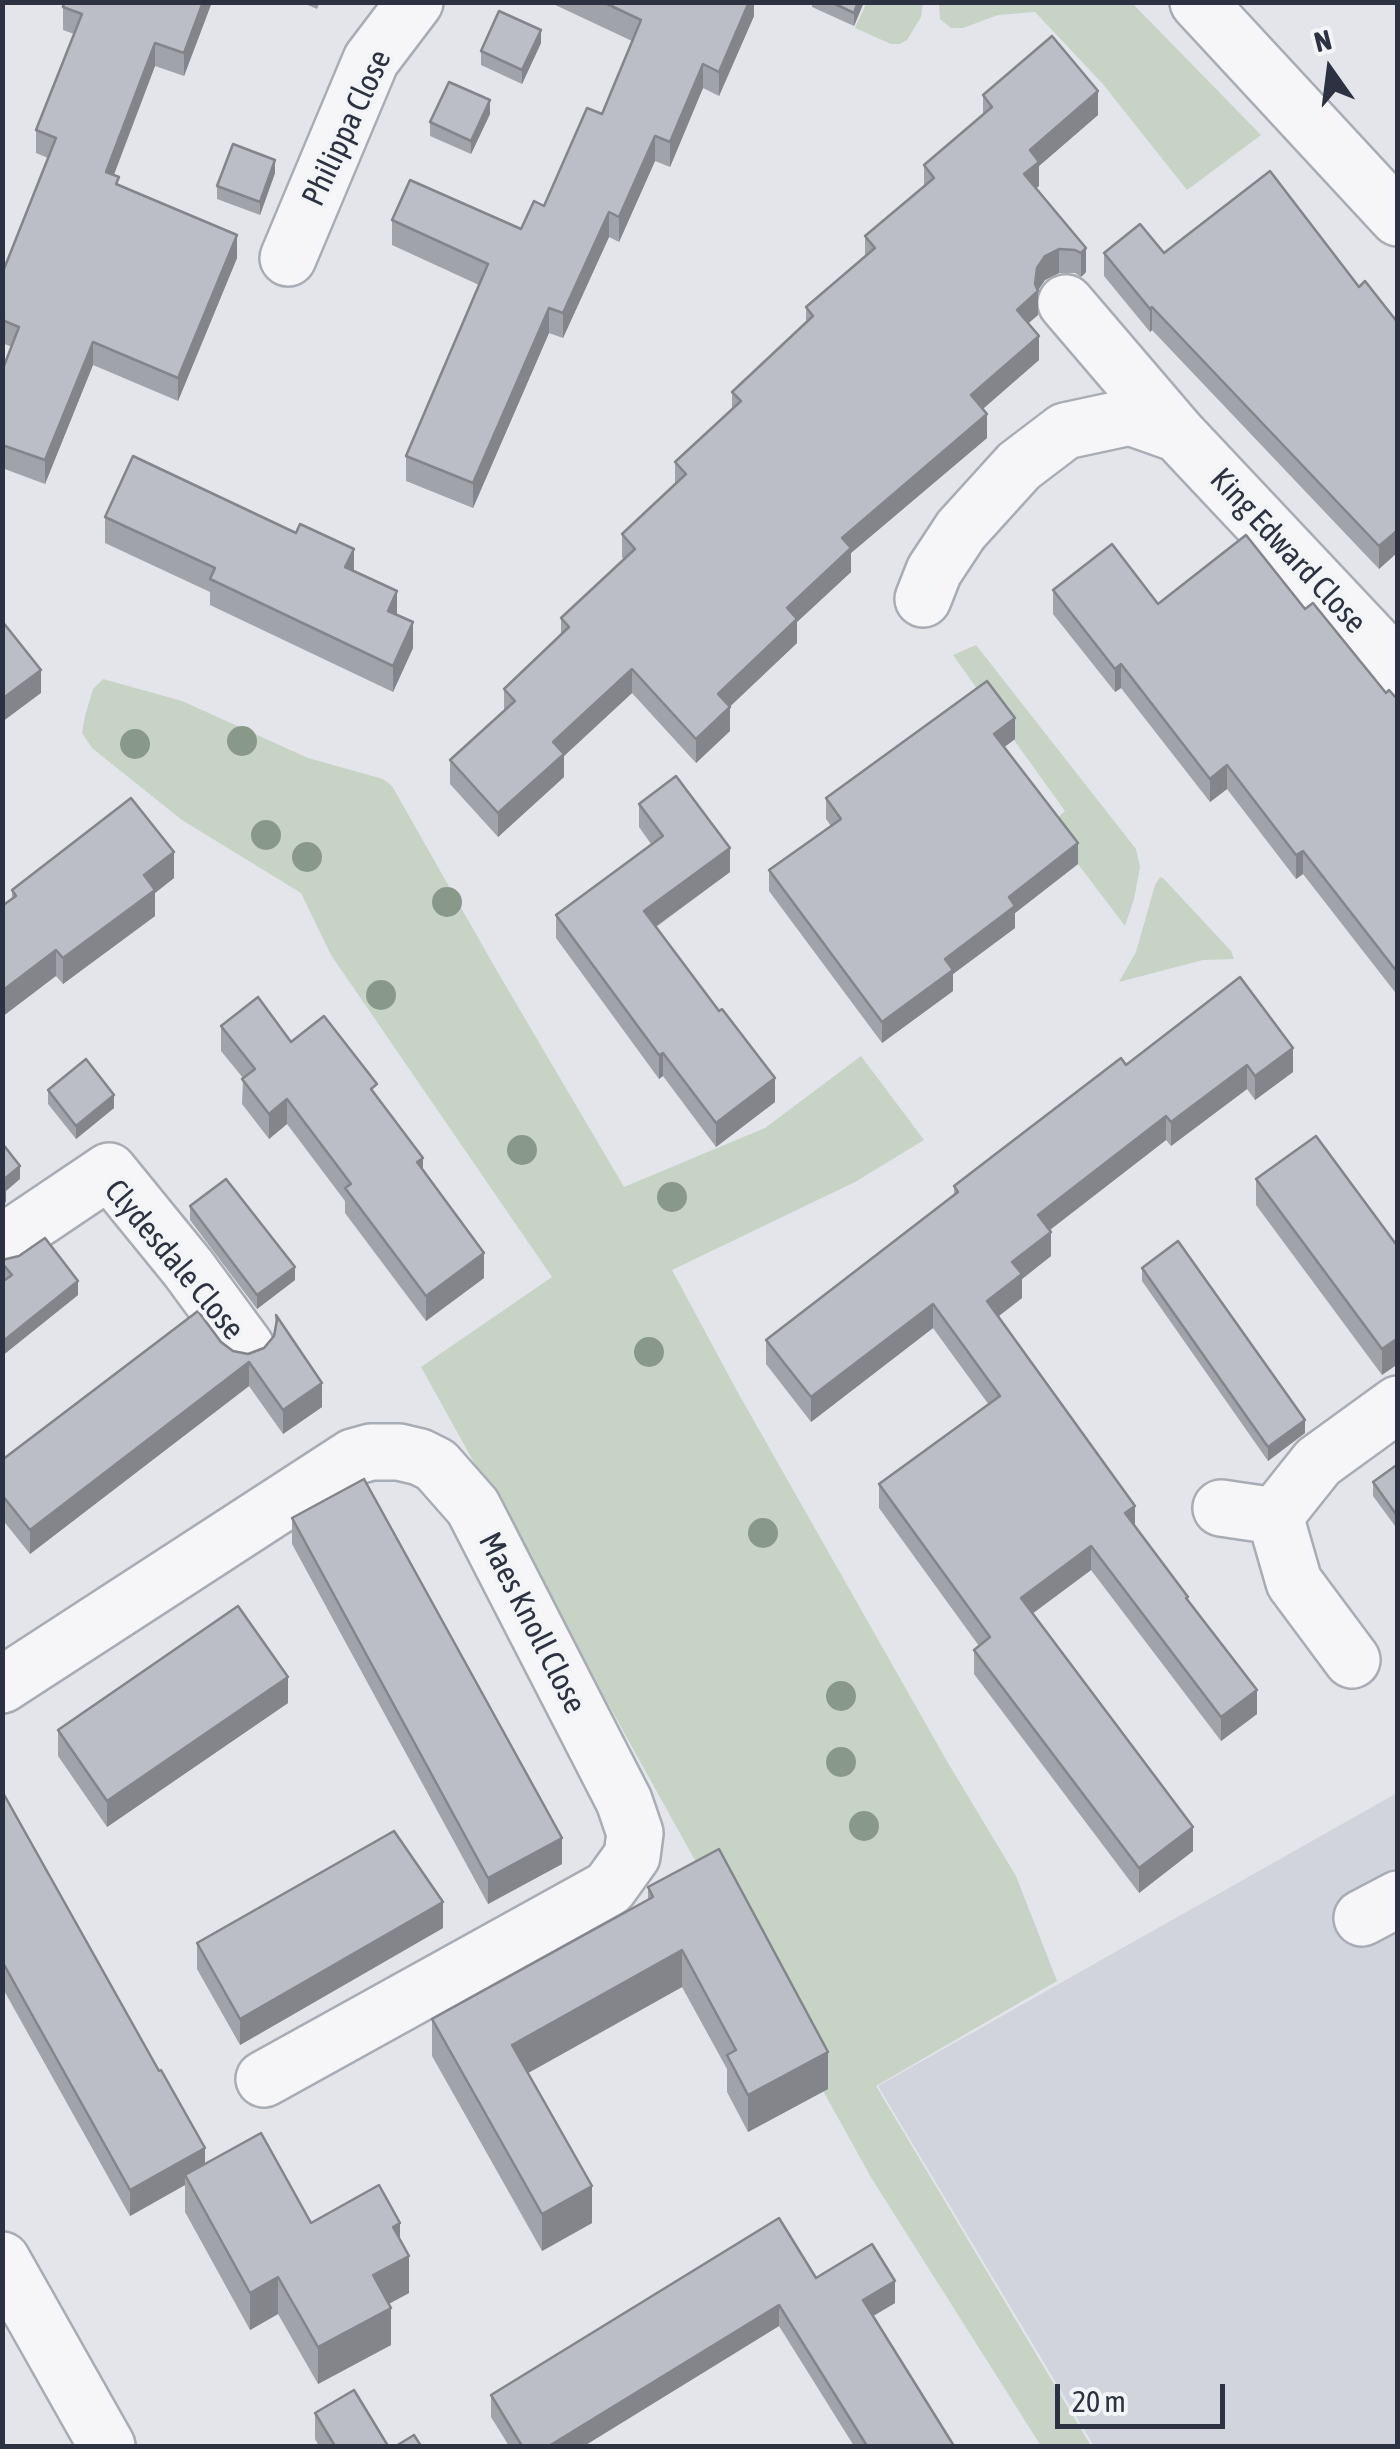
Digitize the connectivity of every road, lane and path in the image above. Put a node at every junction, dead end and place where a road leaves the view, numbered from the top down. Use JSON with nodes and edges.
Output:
{"nodes":[{"id":1,"x":415,"y":2,"type":"edge"},
{"id":2,"x":1198,"y":2,"type":"edge"},
{"id":3,"x":1398,"y":218,"type":"edge"},
{"id":4,"x":288,"y":258,"type":"dead end"},
{"id":5,"x":1066,"y":303,"type":"dead end"},
{"id":6,"x":1178,"y":434,"type":"junction"},
{"id":7,"x":923,"y":598,"type":"dead end"},
{"id":8,"x":1398,"y":668,"type":"edge"},
{"id":9,"x":2,"y":1242,"type":"edge"},
{"id":10,"x":246,"y":1347,"type":"dead end"},
{"id":11,"x":1398,"y":1404,"type":"edge"},
{"id":12,"x":1221,"y":1508,"type":"dead end"},
{"id":13,"x":1275,"y":1516,"type":"junction"},
{"id":14,"x":1352,"y":1660,"type":"dead end"},
{"id":15,"x":2,"y":1685,"type":"edge"},
{"id":16,"x":264,"y":2079,"type":"dead end"},
{"id":17,"x":2,"y":2260,"type":"edge"},
{"id":18,"x":106,"y":2446,"type":"edge"}],
"edges":[{"from":1,"to":4,"type":"street","name":"Philippa Close"},
{"from":2,"to":3,"type":"street"},
{"from":5,"to":6,"type":"street","name":"King Edward Close"},
{"from":6,"to":7,"type":"street","name":"King Edward Close"},
{"from":6,"to":8,"type":"street","name":"King Edward Close"},
{"from":9,"to":10,"type":"street","name":"Clydesdale Close"},
{"from":11,"to":13,"type":"street"},
{"from":12,"to":13,"type":"street"},
{"from":13,"to":14,"type":"street"},
{"from":15,"to":16,"type":"street","name":"Maes Knoll Close"},
{"from":17,"to":18,"type":"street"}]}
